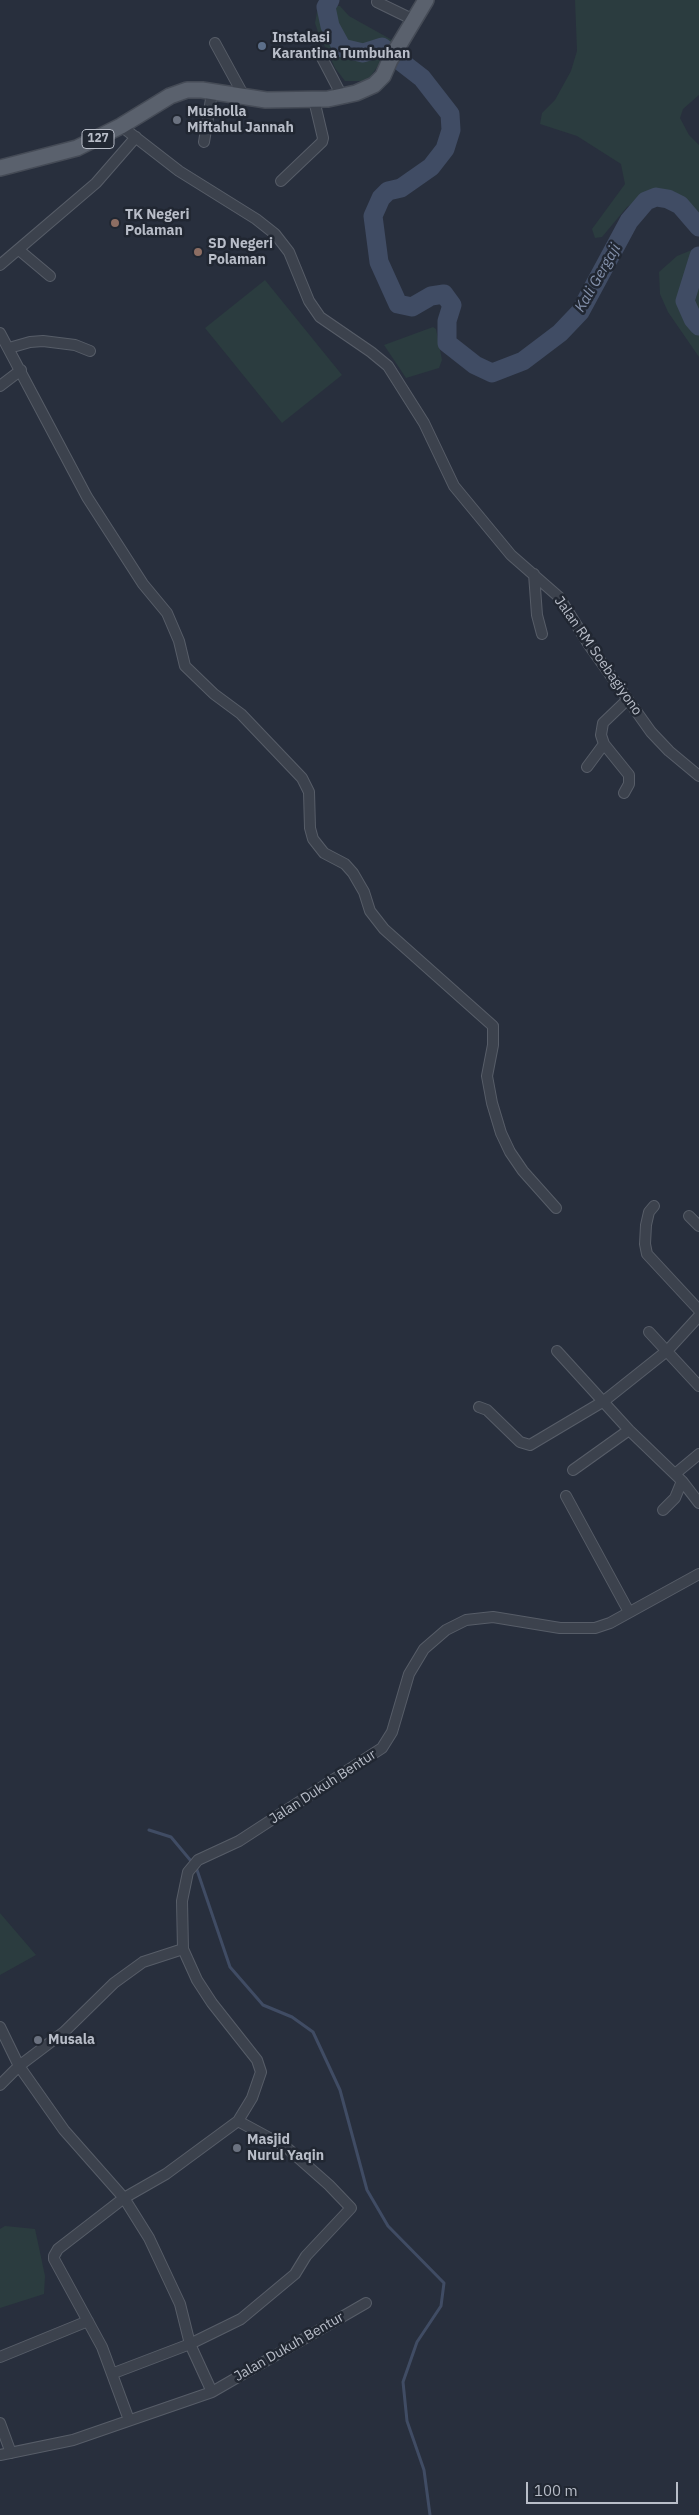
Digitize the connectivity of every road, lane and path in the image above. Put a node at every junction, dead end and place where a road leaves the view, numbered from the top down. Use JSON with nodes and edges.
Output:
{"nodes":[{"id":1,"x":426,"y":0,"type":"edge"},
{"id":2,"x":377,"y":2,"type":"dead end"},
{"id":3,"x":414,"y":20,"type":"junction"},
{"id":4,"x":215,"y":43,"type":"dead end"},
{"id":5,"x":320,"y":54,"type":"dead end"},
{"id":6,"x":200,"y":91,"type":"junction"},
{"id":7,"x":342,"y":96,"type":"junction"},
{"id":8,"x":245,"y":98,"type":"junction"},
{"id":9,"x":314,"y":100,"type":"junction"},
{"id":10,"x":121,"y":126,"type":"junction"},
{"id":11,"x":136,"y":137,"type":"junction"},
{"id":12,"x":204,"y":142,"type":"dead end"},
{"id":13,"x":0,"y":168,"type":"edge"},
{"id":14,"x":281,"y":181,"type":"dead end"},
{"id":15,"x":19,"y":250,"type":"junction"},
{"id":16,"x":0,"y":265,"type":"edge"},
{"id":17,"x":50,"y":276,"type":"dead end"},
{"id":18,"x":0,"y":333,"type":"edge"},
{"id":19,"x":9,"y":348,"type":"junction"},
{"id":20,"x":90,"y":352,"type":"dead end"},
{"id":21,"x":21,"y":370,"type":"junction"},
{"id":22,"x":0,"y":386,"type":"edge"},
{"id":23,"x":534,"y":574,"type":"junction"},
{"id":24,"x":542,"y":634,"type":"dead end"},
{"id":25,"x":627,"y":700,"type":"junction"},
{"id":26,"x":604,"y":744,"type":"junction"},
{"id":27,"x":587,"y":767,"type":"dead end"},
{"id":28,"x":699,"y":776,"type":"edge"},
{"id":29,"x":624,"y":793,"type":"dead end"},
{"id":30,"x":654,"y":1206,"type":"dead end"},
{"id":31,"x":556,"y":1208,"type":"dead end"},
{"id":32,"x":689,"y":1216,"type":"dead end"},
{"id":33,"x":699,"y":1226,"type":"edge"},
{"id":34,"x":699,"y":1310,"type":"edge"},
{"id":35,"x":699,"y":1316,"type":"edge"},
{"id":36,"x":649,"y":1332,"type":"dead end"},
{"id":37,"x":668,"y":1350,"type":"junction"},
{"id":38,"x":557,"y":1351,"type":"dead end"},
{"id":39,"x":699,"y":1386,"type":"edge"},
{"id":40,"x":604,"y":1402,"type":"junction"},
{"id":41,"x":479,"y":1407,"type":"dead end"},
{"id":42,"x":629,"y":1430,"type":"junction"},
{"id":43,"x":699,"y":1454,"type":"edge"},
{"id":44,"x":573,"y":1470,"type":"dead end"},
{"id":45,"x":678,"y":1478,"type":"junction"},
{"id":46,"x":566,"y":1496,"type":"dead end"},
{"id":47,"x":699,"y":1503,"type":"edge"},
{"id":48,"x":663,"y":1510,"type":"dead end"},
{"id":49,"x":699,"y":1574,"type":"edge"},
{"id":50,"x":629,"y":1612,"type":"junction"},
{"id":51,"x":184,"y":1949,"type":"junction"},
{"id":52,"x":0,"y":2027,"type":"edge"},
{"id":53,"x":19,"y":2066,"type":"junction"},
{"id":54,"x":0,"y":2085,"type":"edge"},
{"id":55,"x":238,"y":2122,"type":"junction"},
{"id":56,"x":124,"y":2198,"type":"junction"},
{"id":57,"x":366,"y":2303,"type":"dead end"},
{"id":58,"x":88,"y":2321,"type":"junction"},
{"id":59,"x":190,"y":2344,"type":"junction"},
{"id":60,"x":0,"y":2357,"type":"edge"},
{"id":61,"x":114,"y":2374,"type":"junction"},
{"id":62,"x":212,"y":2392,"type":"junction"},
{"id":63,"x":129,"y":2420,"type":"junction"},
{"id":64,"x":0,"y":2423,"type":"edge"},
{"id":65,"x":11,"y":2453,"type":"junction"},
{"id":66,"x":0,"y":2455,"type":"edge"}],
"edges":[{"from":1,"to":3,"type":"main road"},
{"from":2,"to":3,"type":"street"},
{"from":3,"to":7,"type":"main road"},
{"from":4,"to":8,"type":"street"},
{"from":5,"to":7,"type":"street"},
{"from":6,"to":8,"type":"main road"},
{"from":6,"to":10,"type":"main road","number":"127"},
{"from":6,"to":12,"type":"street"},
{"from":7,"to":9,"type":"main road"},
{"from":8,"to":9,"type":"main road"},
{"from":9,"to":14,"type":"street"},
{"from":10,"to":11,"type":"street","name":"Jalan RM Soebagiyono"},
{"from":10,"to":13,"type":"main road","number":"127"},
{"from":11,"to":15,"type":"street"},
{"from":11,"to":23,"type":"street","name":"Jalan RM Soebagiyono"},
{"from":15,"to":16,"type":"street"},
{"from":15,"to":17,"type":"street"},
{"from":18,"to":19,"type":"street"},
{"from":19,"to":20,"type":"street"},
{"from":19,"to":21,"type":"street"},
{"from":21,"to":22,"type":"street"},
{"from":21,"to":31,"type":"street"},
{"from":23,"to":24,"type":"street"},
{"from":23,"to":25,"type":"street","name":"Jalan RM Soebagiyono"},
{"from":25,"to":26,"type":"street"},
{"from":25,"to":28,"type":"street","name":"Jalan RM Soebagiyono"},
{"from":26,"to":27,"type":"street"},
{"from":26,"to":29,"type":"street"},
{"from":30,"to":34,"type":"street"},
{"from":32,"to":33,"type":"street"},
{"from":35,"to":37,"type":"street"},
{"from":36,"to":37,"type":"street"},
{"from":37,"to":39,"type":"street"},
{"from":37,"to":40,"type":"street"},
{"from":38,"to":40,"type":"street"},
{"from":40,"to":41,"type":"street"},
{"from":40,"to":42,"type":"street"},
{"from":42,"to":44,"type":"street"},
{"from":42,"to":45,"type":"street"},
{"from":43,"to":45,"type":"street"},
{"from":45,"to":47,"type":"street"},
{"from":45,"to":48,"type":"street"},
{"from":46,"to":50,"type":"street"},
{"from":49,"to":50,"type":"street","name":"Jalan Dukuh Bentur"},
{"from":50,"to":51,"type":"street","name":"Jalan Dukuh Bentur"},
{"from":51,"to":53,"type":"street"},
{"from":51,"to":55,"type":"street","name":"Jalan Dukuh Bentur"},
{"from":52,"to":53,"type":"street"},
{"from":53,"to":54,"type":"street"},
{"from":53,"to":56,"type":"street"},
{"from":55,"to":56,"type":"street","name":"Jalan Dukuh Bentur"},
{"from":55,"to":59,"type":"street"},
{"from":56,"to":58,"type":"street","name":"Jalan Dukuh Bentur"},
{"from":56,"to":59,"type":"street"},
{"from":57,"to":62,"type":"street","name":"Jalan Dukuh Bentur"},
{"from":58,"to":60,"type":"street"},
{"from":58,"to":61,"type":"street","name":"Jalan Dukuh Bentur"},
{"from":59,"to":61,"type":"street"},
{"from":59,"to":62,"type":"street"},
{"from":61,"to":63,"type":"street","name":"Jalan Dukuh Bentur"},
{"from":62,"to":63,"type":"street","name":"Jalan Dukuh Bentur"},
{"from":63,"to":65,"type":"street","name":"Jalan Dukuh Bentur"},
{"from":64,"to":65,"type":"street"},
{"from":65,"to":66,"type":"street","name":"Jalan Dukuh Bentur"}]}
